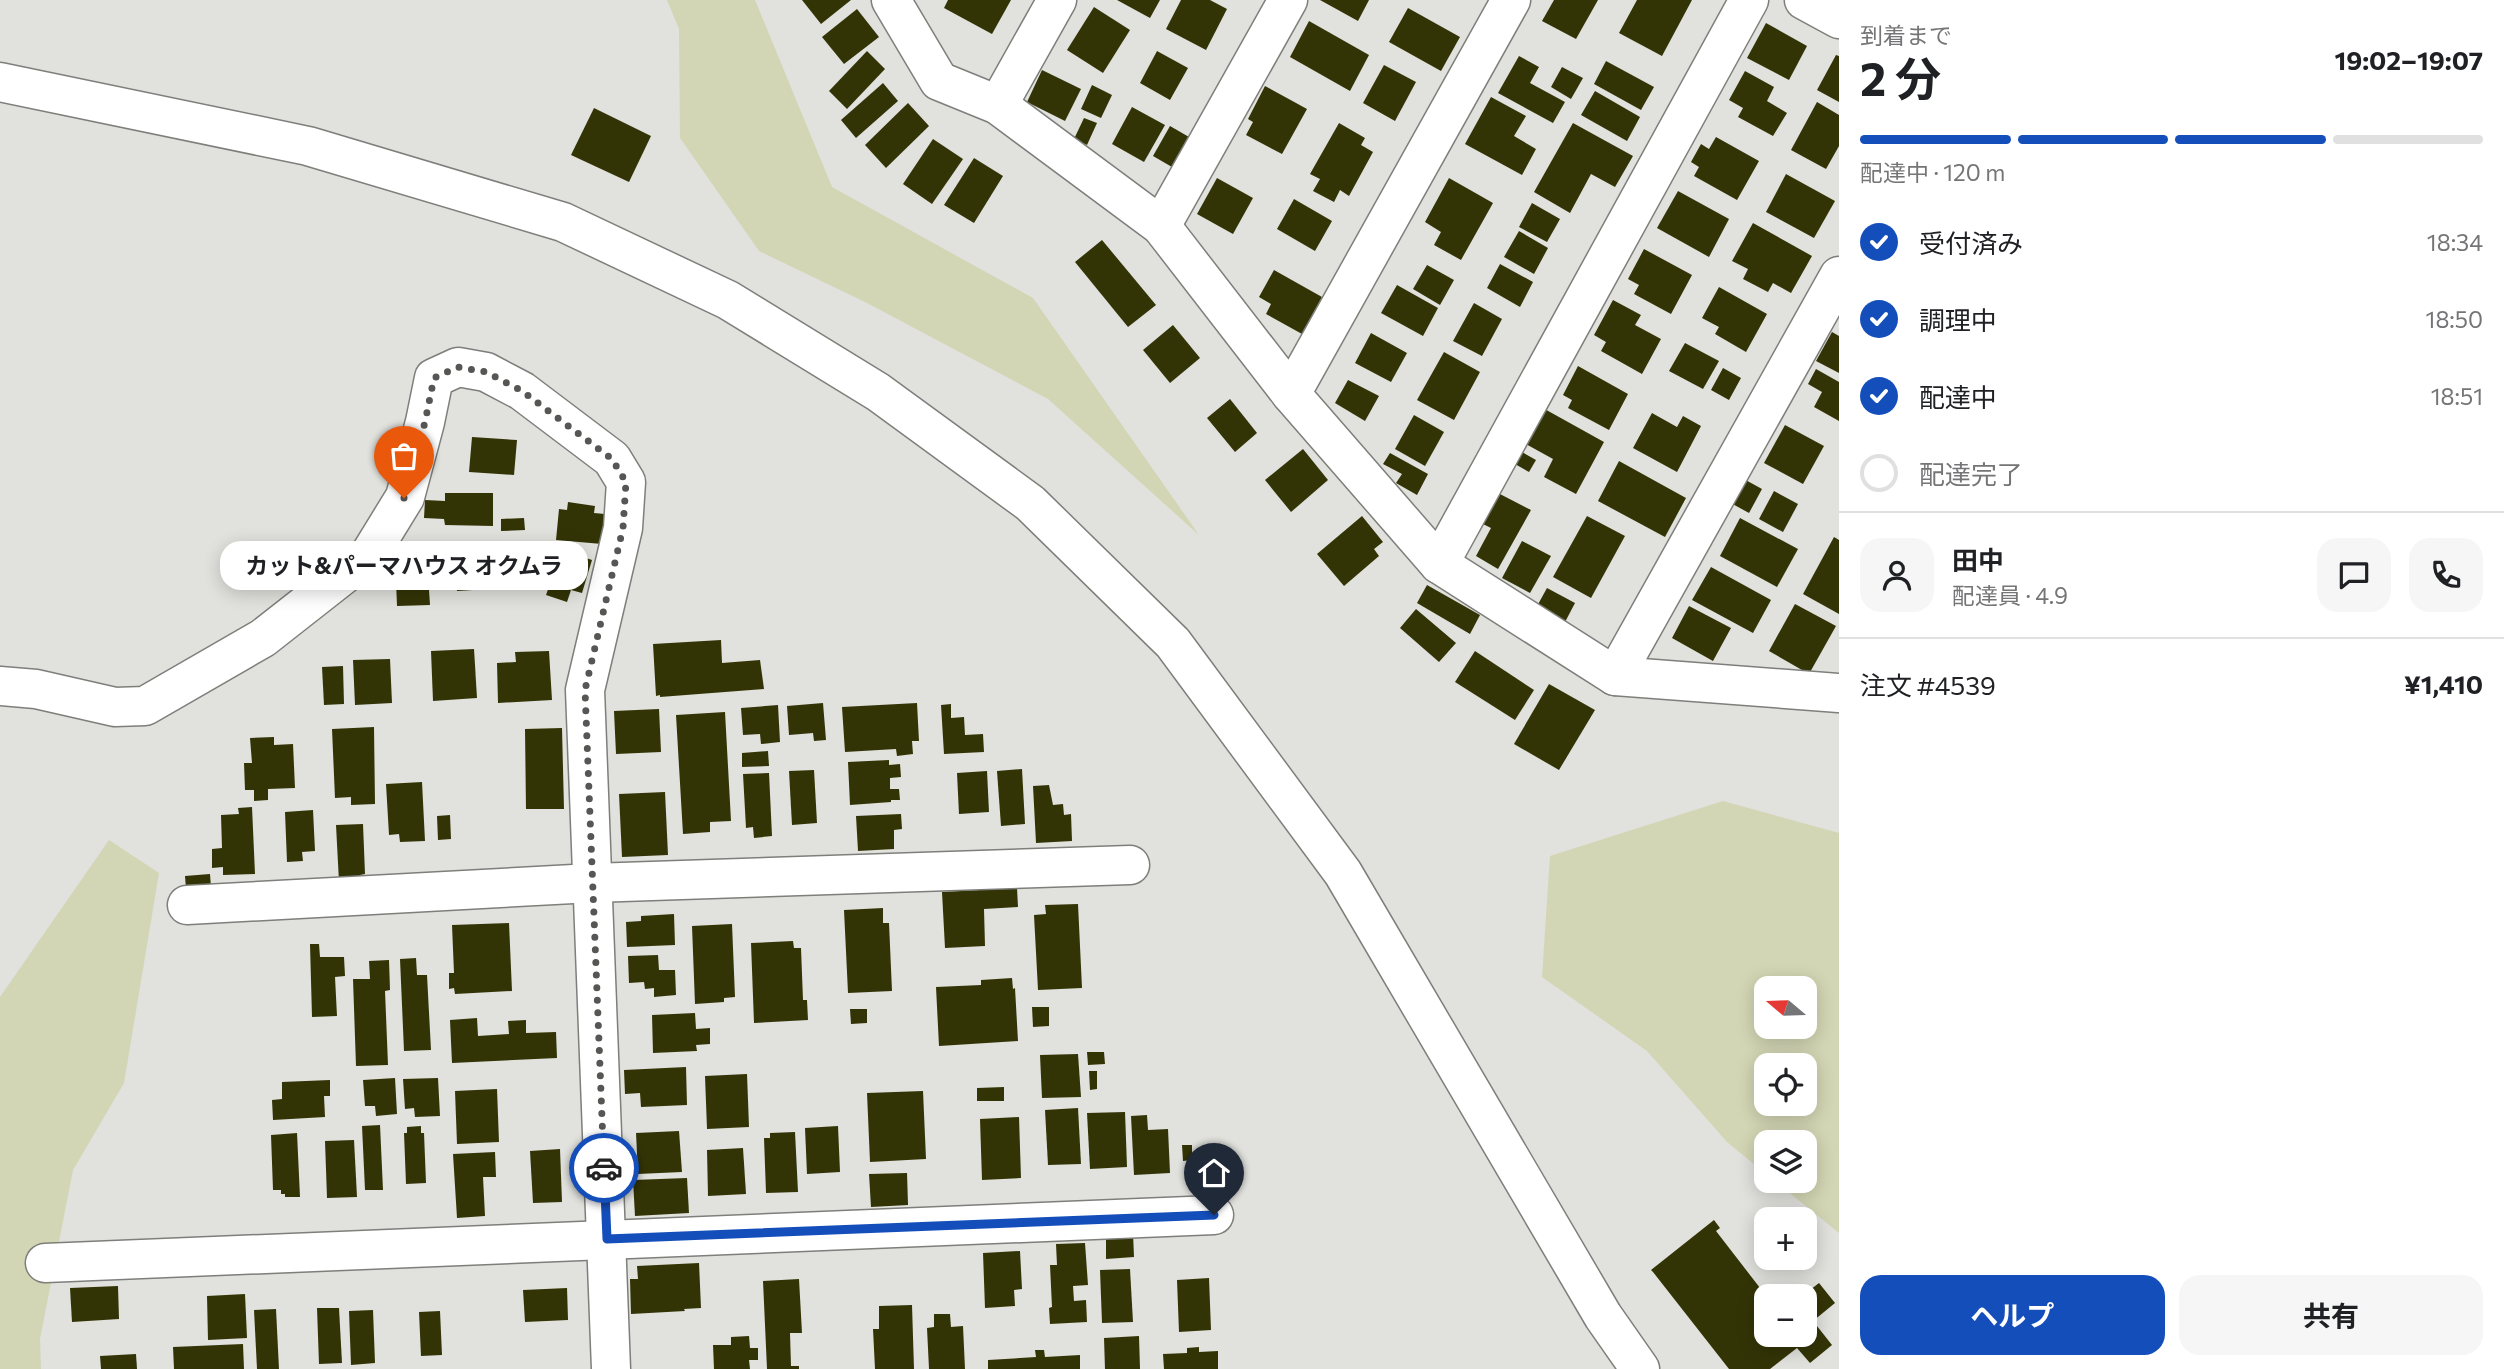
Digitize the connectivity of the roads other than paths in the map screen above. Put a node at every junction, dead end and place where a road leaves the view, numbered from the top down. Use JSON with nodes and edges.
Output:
{"nodes":[{"id":1,"x":891,"y":0,"type":"edge"},
{"id":2,"x":1056,"y":0,"type":"edge"},
{"id":3,"x":1288,"y":0,"type":"edge"},
{"id":4,"x":1511,"y":0,"type":"edge"},
{"id":5,"x":1749,"y":0,"type":"edge"},
{"id":6,"x":1804,"y":0,"type":"edge"},
{"id":7,"x":1839,"y":19,"type":"edge"},
{"id":8,"x":0,"y":82,"type":"edge"},
{"id":9,"x":998,"y":105,"type":"junction"},
{"id":10,"x":1161,"y":226,"type":"junction"},
{"id":11,"x":1839,"y":276,"type":"edge"},
{"id":12,"x":1291,"y":394,"type":"junction"},
{"id":13,"x":1439,"y":564,"type":"junction"},
{"id":14,"x":1615,"y":676,"type":"junction"},
{"id":15,"x":0,"y":686,"type":"edge"},
{"id":16,"x":1839,"y":693,"type":"edge"},
{"id":17,"x":1130,"y":865,"type":"dead end"},
{"id":18,"x":592,"y":883,"type":"junction"},
{"id":19,"x":187,"y":905,"type":"dead end"},
{"id":20,"x":1214,"y":1215,"type":"dead end"},
{"id":21,"x":607,"y":1239,"type":"junction"},
{"id":22,"x":45,"y":1263,"type":"dead end"},
{"id":23,"x":611,"y":1369,"type":"edge"},
{"id":24,"x":1640,"y":1369,"type":"edge"}],
"edges":[{"from":1,"to":9,"type":"street"},
{"from":2,"to":9,"type":"street"},
{"from":3,"to":10,"type":"street"},
{"from":4,"to":12,"type":"street"},
{"from":5,"to":13,"type":"street"},
{"from":6,"to":7,"type":"street"},
{"from":8,"to":24,"type":"street"},
{"from":9,"to":10,"type":"street"},
{"from":10,"to":12,"type":"street"},
{"from":11,"to":14,"type":"street"},
{"from":12,"to":13,"type":"street"},
{"from":13,"to":14,"type":"street"},
{"from":14,"to":16,"type":"street"},
{"from":15,"to":18,"type":"street"},
{"from":17,"to":18,"type":"street"},
{"from":18,"to":19,"type":"street"},
{"from":18,"to":21,"type":"street"},
{"from":20,"to":21,"type":"street"},
{"from":21,"to":22,"type":"street"},
{"from":21,"to":23,"type":"street"}]}
